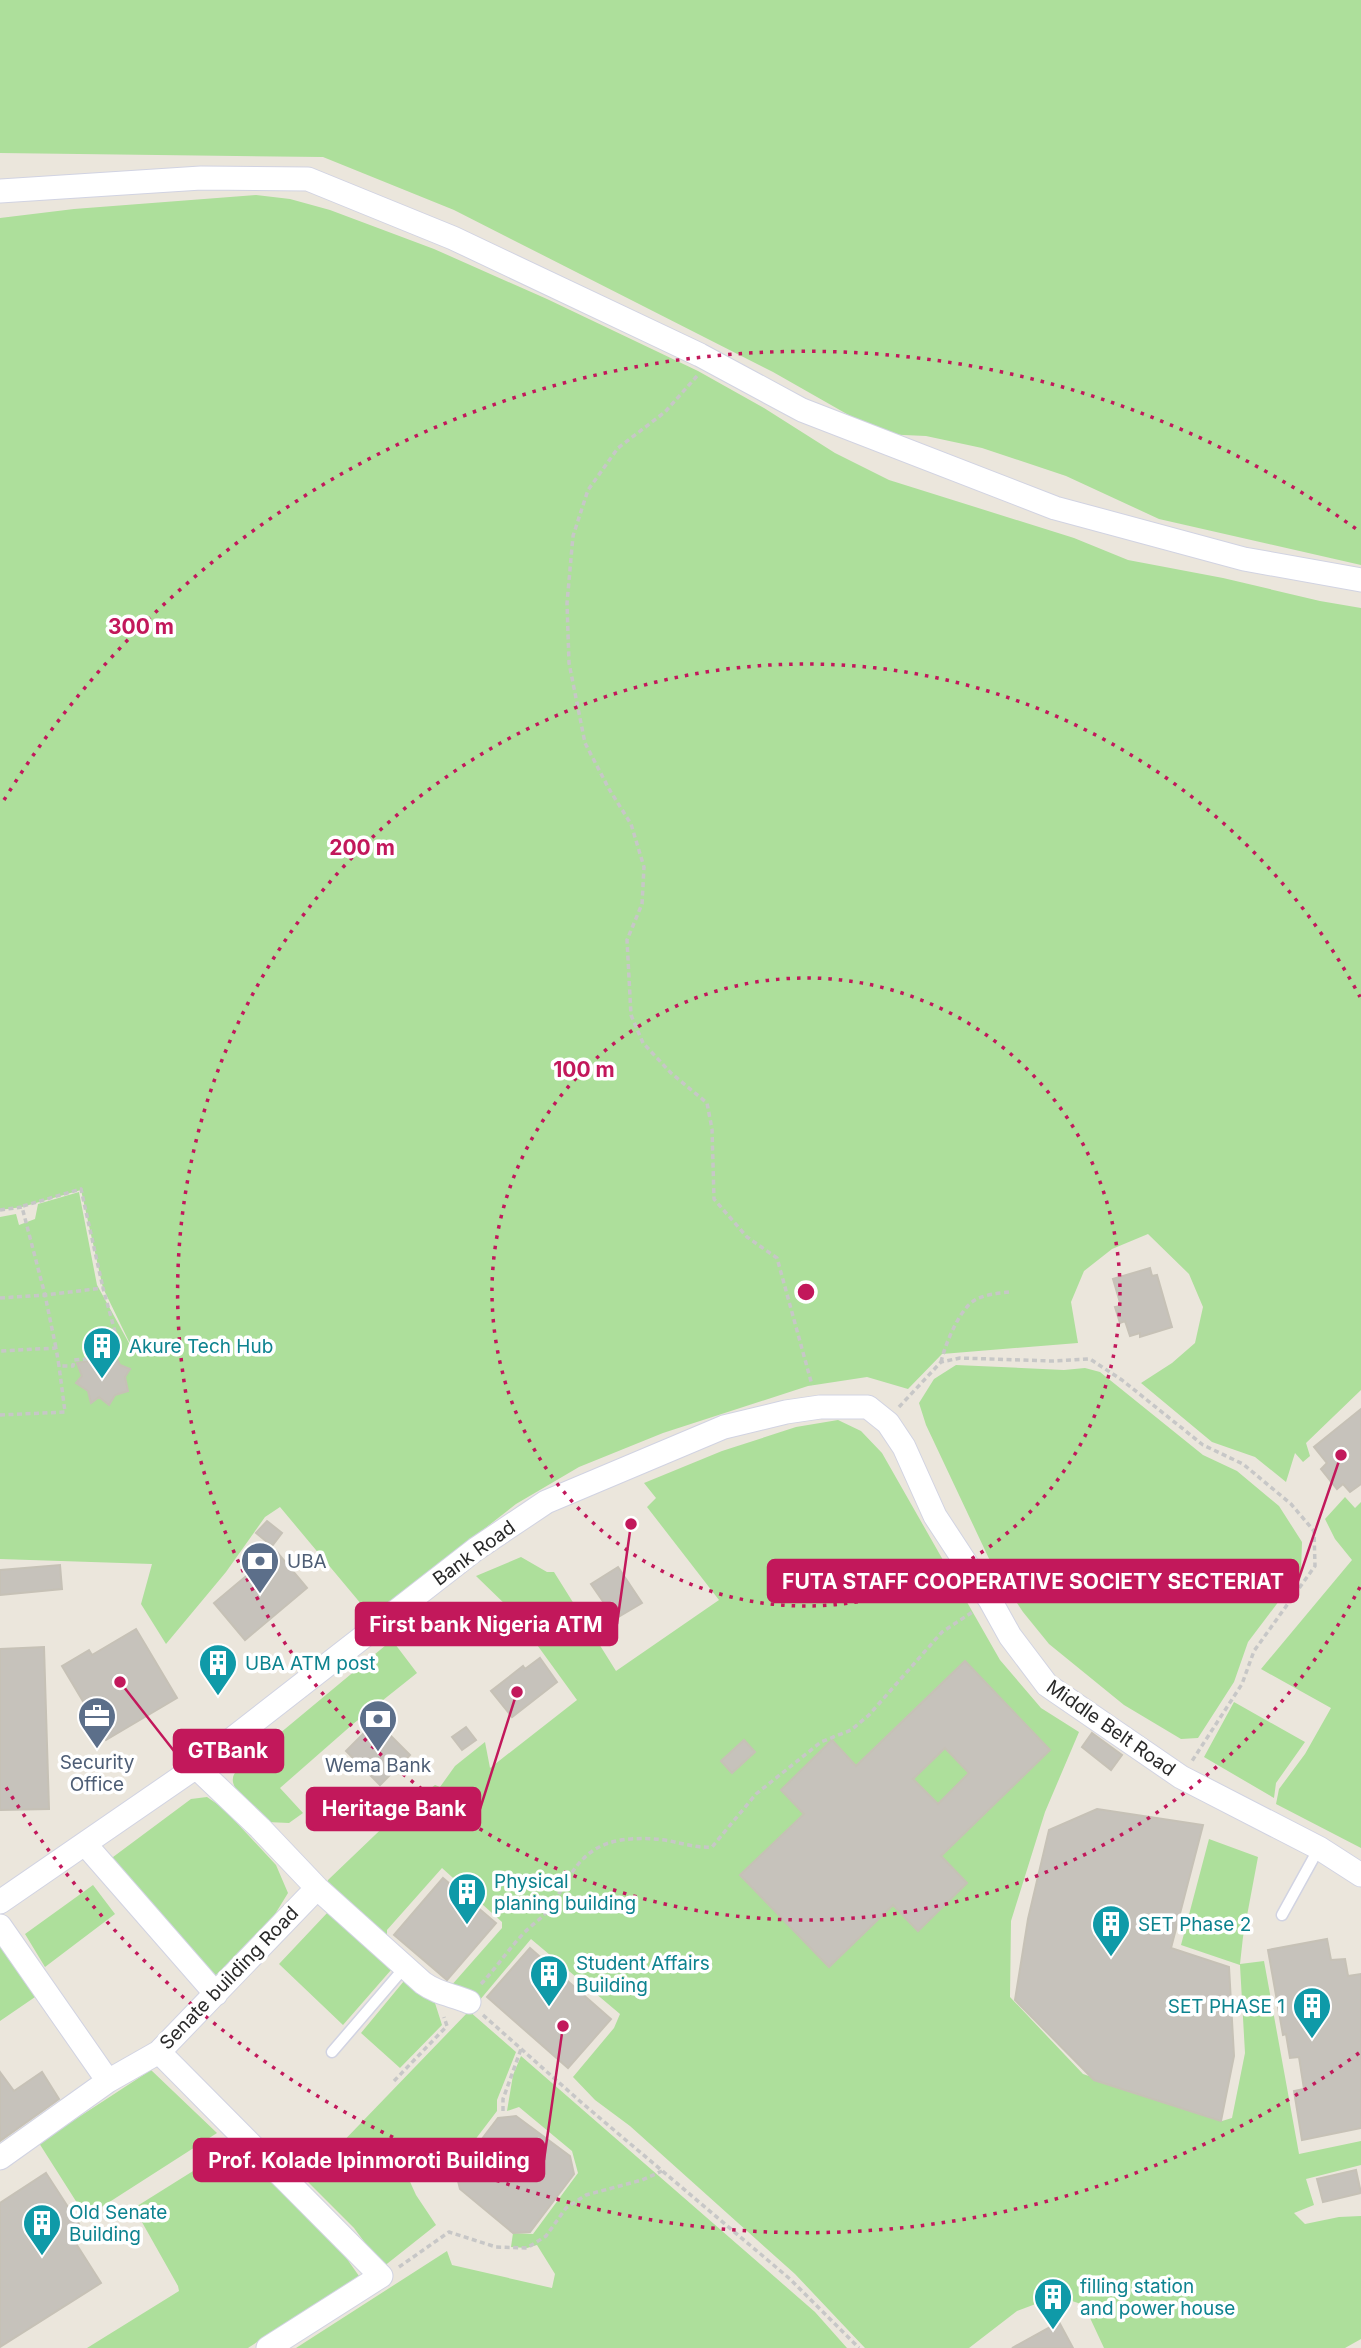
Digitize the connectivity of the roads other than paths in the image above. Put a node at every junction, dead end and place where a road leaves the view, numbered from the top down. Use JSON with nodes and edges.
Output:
{"nodes":[{"id":1,"x":0,"y":191,"type":"edge"},
{"id":2,"x":1361,"y":580,"type":"edge"},
{"id":3,"x":820,"y":1407,"type":"joint"},
{"id":4,"x":196,"y":1767,"type":"junction"},
{"id":5,"x":85,"y":1844,"type":"junction"},
{"id":6,"x":1319,"y":1848,"type":"junction"},
{"id":7,"x":1361,"y":1875,"type":"edge"},
{"id":8,"x":317,"y":1888,"type":"junction"},
{"id":9,"x":0,"y":1902,"type":"edge"},
{"id":10,"x":1282,"y":1915,"type":"dead end"},
{"id":11,"x":0,"y":1926,"type":"edge"},
{"id":12,"x":405,"y":1967,"type":"junction"},
{"id":13,"x":216,"y":1994,"type":"junction"},
{"id":14,"x":463,"y":2000,"type":"road end"},
{"id":15,"x":159,"y":2052,"type":"junction"},
{"id":16,"x":332,"y":2052,"type":"dead end"},
{"id":17,"x":108,"y":2081,"type":"junction"},
{"id":18,"x":0,"y":2158,"type":"edge"},
{"id":19,"x":268,"y":2348,"type":"edge"}],
"edges":[{"from":1,"to":2,"type":"street"},
{"from":3,"to":4,"type":"street","name":"Bank Road"},
{"from":3,"to":6,"type":"street","name":"Middle Belt Road"},
{"from":4,"to":5,"type":"street","name":"Bank Road"},
{"from":4,"to":8,"type":"street"},
{"from":5,"to":9,"type":"street","name":"Bank Road"},
{"from":5,"to":13,"type":"street","name":"Senate building Road"},
{"from":6,"to":7,"type":"street","name":"Middle Belt Road"},
{"from":6,"to":10,"type":"lane"},
{"from":8,"to":12,"type":"street"},
{"from":8,"to":13,"type":"street","name":"Senate building Road"},
{"from":11,"to":17,"type":"street"},
{"from":12,"to":14,"type":"street"},
{"from":12,"to":16,"type":"lane"},
{"from":13,"to":15,"type":"street","name":"Senate building Road"},
{"from":15,"to":17,"type":"street","name":"Senate building Road"},
{"from":15,"to":19,"type":"street"},
{"from":17,"to":18,"type":"street","name":"Senate building Road"}]}
